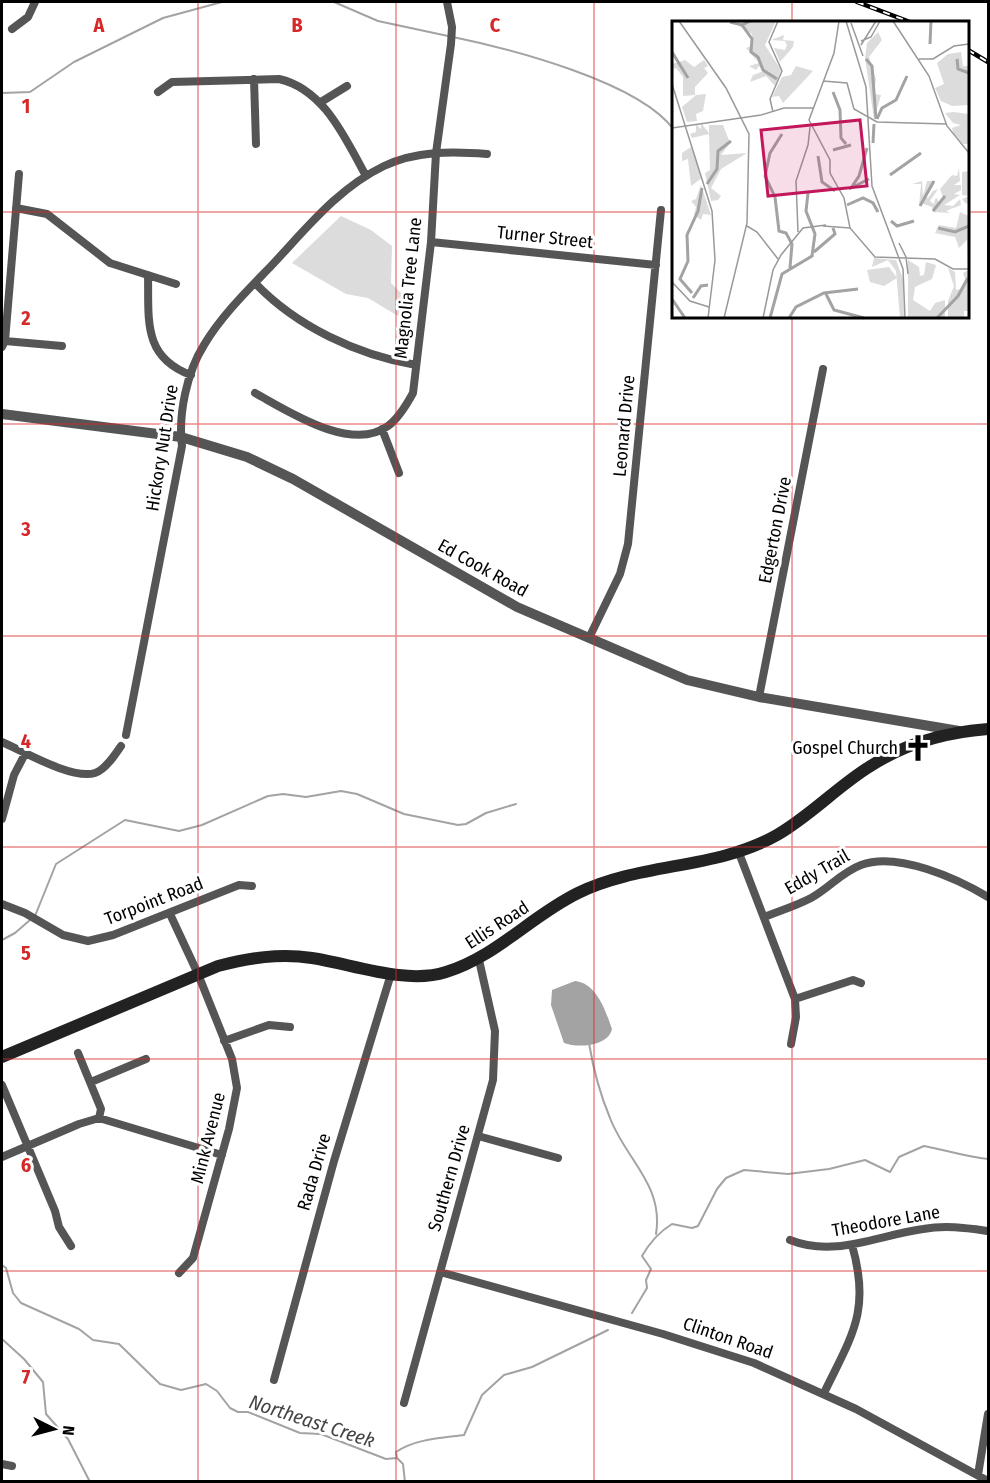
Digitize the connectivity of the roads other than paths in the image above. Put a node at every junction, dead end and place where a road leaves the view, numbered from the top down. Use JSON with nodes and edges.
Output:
{"nodes":[{"id":1,"x":35,"y":2,"type":"edge"},
{"id":2,"x":447,"y":2,"type":"edge"},
{"id":3,"x":12,"y":29,"type":"dead end"},
{"id":4,"x":254,"y":79,"type":"junction"},
{"id":5,"x":347,"y":86,"type":"dead end"},
{"id":6,"x":158,"y":92,"type":"dead end"},
{"id":7,"x":321,"y":102,"type":"junction"},
{"id":8,"x":256,"y":144,"type":"dead end"},
{"id":9,"x":436,"y":153,"type":"junction"},
{"id":10,"x":487,"y":154,"type":"dead end"},
{"id":11,"x":19,"y":174,"type":"dead end"},
{"id":12,"x":366,"y":176,"type":"junction"},
{"id":13,"x":16,"y":207,"type":"junction"},
{"id":14,"x":661,"y":210,"type":"dead end"},
{"id":15,"x":431,"y":242,"type":"junction"},
{"id":16,"x":656,"y":265,"type":"junction"},
{"id":17,"x":148,"y":275,"type":"junction"},
{"id":18,"x":255,"y":283,"type":"junction"},
{"id":19,"x":176,"y":284,"type":"dead end"},
{"id":20,"x":3,"y":344,"type":"edge"},
{"id":21,"x":62,"y":346,"type":"dead end"},
{"id":22,"x":416,"y":365,"type":"junction"},
{"id":23,"x":823,"y":369,"type":"dead end"},
{"id":24,"x":190,"y":375,"type":"junction"},
{"id":25,"x":255,"y":393,"type":"dead end"},
{"id":26,"x":2,"y":414,"type":"edge"},
{"id":27,"x":382,"y":429,"type":"junction"},
{"id":28,"x":181,"y":437,"type":"junction"},
{"id":29,"x":399,"y":473,"type":"dead end"},
{"id":30,"x":589,"y":639,"type":"junction"},
{"id":31,"x":759,"y":697,"type":"junction"},
{"id":32,"x":988,"y":729,"type":"edge"},
{"id":33,"x":959,"y":731,"type":"junction"},
{"id":34,"x":126,"y":735,"type":"dead end"},
{"id":35,"x":2,"y":741,"type":"edge"},
{"id":36,"x":120,"y":746,"type":"dead end"},
{"id":37,"x":26,"y":752,"type":"junction"},
{"id":38,"x":2,"y":819,"type":"edge"},
{"id":39,"x":739,"y":853,"type":"junction"},
{"id":40,"x":252,"y":886,"type":"dead end"},
{"id":41,"x":988,"y":897,"type":"edge"},
{"id":42,"x":2,"y":904,"type":"edge"},
{"id":43,"x":170,"y":914,"type":"junction"},
{"id":44,"x":764,"y":917,"type":"junction"},
{"id":45,"x":479,"y":960,"type":"junction"},
{"id":46,"x":198,"y":974,"type":"junction"},
{"id":47,"x":391,"y":974,"type":"junction"},
{"id":48,"x":861,"y":983,"type":"dead end"},
{"id":49,"x":795,"y":999,"type":"junction"},
{"id":50,"x":290,"y":1027,"type":"dead end"},
{"id":51,"x":224,"y":1041,"type":"junction"},
{"id":52,"x":791,"y":1044,"type":"dead end"},
{"id":53,"x":78,"y":1053,"type":"dead end"},
{"id":54,"x":2,"y":1057,"type":"edge"},
{"id":55,"x":146,"y":1059,"type":"dead end"},
{"id":56,"x":91,"y":1082,"type":"junction"},
{"id":57,"x":2,"y":1085,"type":"edge"},
{"id":58,"x":99,"y":1118,"type":"junction"},
{"id":59,"x":478,"y":1136,"type":"junction"},
{"id":60,"x":27,"y":1145,"type":"junction"},
{"id":61,"x":222,"y":1155,"type":"junction"},
{"id":62,"x":2,"y":1157,"type":"edge"},
{"id":63,"x":558,"y":1158,"type":"dead end"},
{"id":64,"x":988,"y":1232,"type":"edge"},
{"id":65,"x":790,"y":1240,"type":"dead end"},
{"id":66,"x":852,"y":1245,"type":"junction"},
{"id":67,"x":71,"y":1246,"type":"dead end"},
{"id":68,"x":440,"y":1272,"type":"junction"},
{"id":69,"x":179,"y":1273,"type":"dead end"},
{"id":70,"x":274,"y":1380,"type":"dead end"},
{"id":71,"x":824,"y":1394,"type":"junction"},
{"id":72,"x":404,"y":1403,"type":"dead end"},
{"id":73,"x":988,"y":1414,"type":"edge"},
{"id":74,"x":2,"y":1464,"type":"edge"},
{"id":75,"x":12,"y":1466,"type":"dead end"},
{"id":76,"x":978,"y":1475,"type":"junction"},
{"id":77,"x":988,"y":1480,"type":"edge"}],
"edges":[{"from":1,"to":3,"type":"street"},
{"from":2,"to":9,"type":"street","name":"Magnolia Tree Lane"},
{"from":4,"to":6,"type":"street"},
{"from":4,"to":7,"type":"street"},
{"from":4,"to":8,"type":"street"},
{"from":5,"to":7,"type":"street"},
{"from":7,"to":12,"type":"street"},
{"from":9,"to":10,"type":"street","name":"Hickory Nut Drive"},
{"from":9,"to":12,"type":"street","name":"Hickory Nut Drive"},
{"from":9,"to":15,"type":"street","name":"Magnolia Tree Lane"},
{"from":11,"to":13,"type":"street"},
{"from":12,"to":18,"type":"street","name":"Hickory Nut Drive"},
{"from":13,"to":17,"type":"street"},
{"from":13,"to":20,"type":"street"},
{"from":14,"to":16,"type":"street","name":"Leonard Drive"},
{"from":15,"to":16,"type":"street","name":"Turner Street"},
{"from":15,"to":22,"type":"street","name":"Magnolia Tree Lane"},
{"from":16,"to":30,"type":"street","name":"Leonard Drive"},
{"from":17,"to":19,"type":"street"},
{"from":17,"to":24,"type":"street"},
{"from":18,"to":22,"type":"street"},
{"from":18,"to":24,"type":"street","name":"Hickory Nut Drive"},
{"from":20,"to":21,"type":"street"},
{"from":22,"to":27,"type":"street","name":"Magnolia Tree Lane"},
{"from":23,"to":31,"type":"street","name":"Edgerton Drive"},
{"from":24,"to":28,"type":"street","name":"Hickory Nut Drive"},
{"from":25,"to":27,"type":"street"},
{"from":26,"to":28,"type":"street","name":"Ed Cook Road"},
{"from":27,"to":29,"type":"street"},
{"from":28,"to":30,"type":"street","name":"Ed Cook Road"},
{"from":28,"to":34,"type":"street","name":"Hickory Nut Drive"},
{"from":30,"to":31,"type":"street","name":"Ed Cook Road"},
{"from":31,"to":33,"type":"street","name":"Ed Cook Road"},
{"from":32,"to":33,"type":"main road","name":"Ellis Road"},
{"from":33,"to":39,"type":"main road","name":"Ellis Road"},
{"from":35,"to":37,"type":"street"},
{"from":36,"to":37,"type":"street"},
{"from":37,"to":38,"type":"street"},
{"from":39,"to":44,"type":"street"},
{"from":39,"to":45,"type":"main road","name":"Ellis Road"},
{"from":40,"to":43,"type":"street","name":"Torpoint Road"},
{"from":41,"to":44,"type":"street","name":"Eddy Trail"},
{"from":42,"to":43,"type":"street","name":"Torpoint Road"},
{"from":43,"to":46,"type":"street","name":"Mink Avenue"},
{"from":44,"to":49,"type":"street"},
{"from":45,"to":47,"type":"main road","name":"Ellis Road"},
{"from":45,"to":59,"type":"street","name":"Southern Drive"},
{"from":46,"to":47,"type":"main road","name":"Ellis Road"},
{"from":46,"to":51,"type":"street","name":"Mink Avenue"},
{"from":46,"to":54,"type":"main road","name":"Ellis Road"},
{"from":47,"to":70,"type":"street","name":"Rada Drive"},
{"from":48,"to":49,"type":"street"},
{"from":49,"to":52,"type":"street"},
{"from":50,"to":51,"type":"street"},
{"from":51,"to":61,"type":"street","name":"Mink Avenue"},
{"from":53,"to":56,"type":"street"},
{"from":55,"to":56,"type":"street"},
{"from":56,"to":58,"type":"street"},
{"from":57,"to":60,"type":"street"},
{"from":58,"to":60,"type":"street"},
{"from":58,"to":61,"type":"street"},
{"from":59,"to":63,"type":"street"},
{"from":59,"to":68,"type":"street","name":"Southern Drive"},
{"from":60,"to":62,"type":"street"},
{"from":60,"to":67,"type":"street"},
{"from":61,"to":69,"type":"street","name":"Mink Avenue"},
{"from":64,"to":66,"type":"street","name":"Theodore Lane"},
{"from":65,"to":66,"type":"street","name":"Theodore Lane"},
{"from":66,"to":71,"type":"street"},
{"from":68,"to":71,"type":"street","name":"Clinton Road"},
{"from":68,"to":72,"type":"street","name":"Southern Drive"},
{"from":71,"to":76,"type":"street","name":"Clinton Road"},
{"from":73,"to":76,"type":"street"},
{"from":74,"to":75,"type":"street"},
{"from":76,"to":77,"type":"street","name":"Clinton Road"}]}
